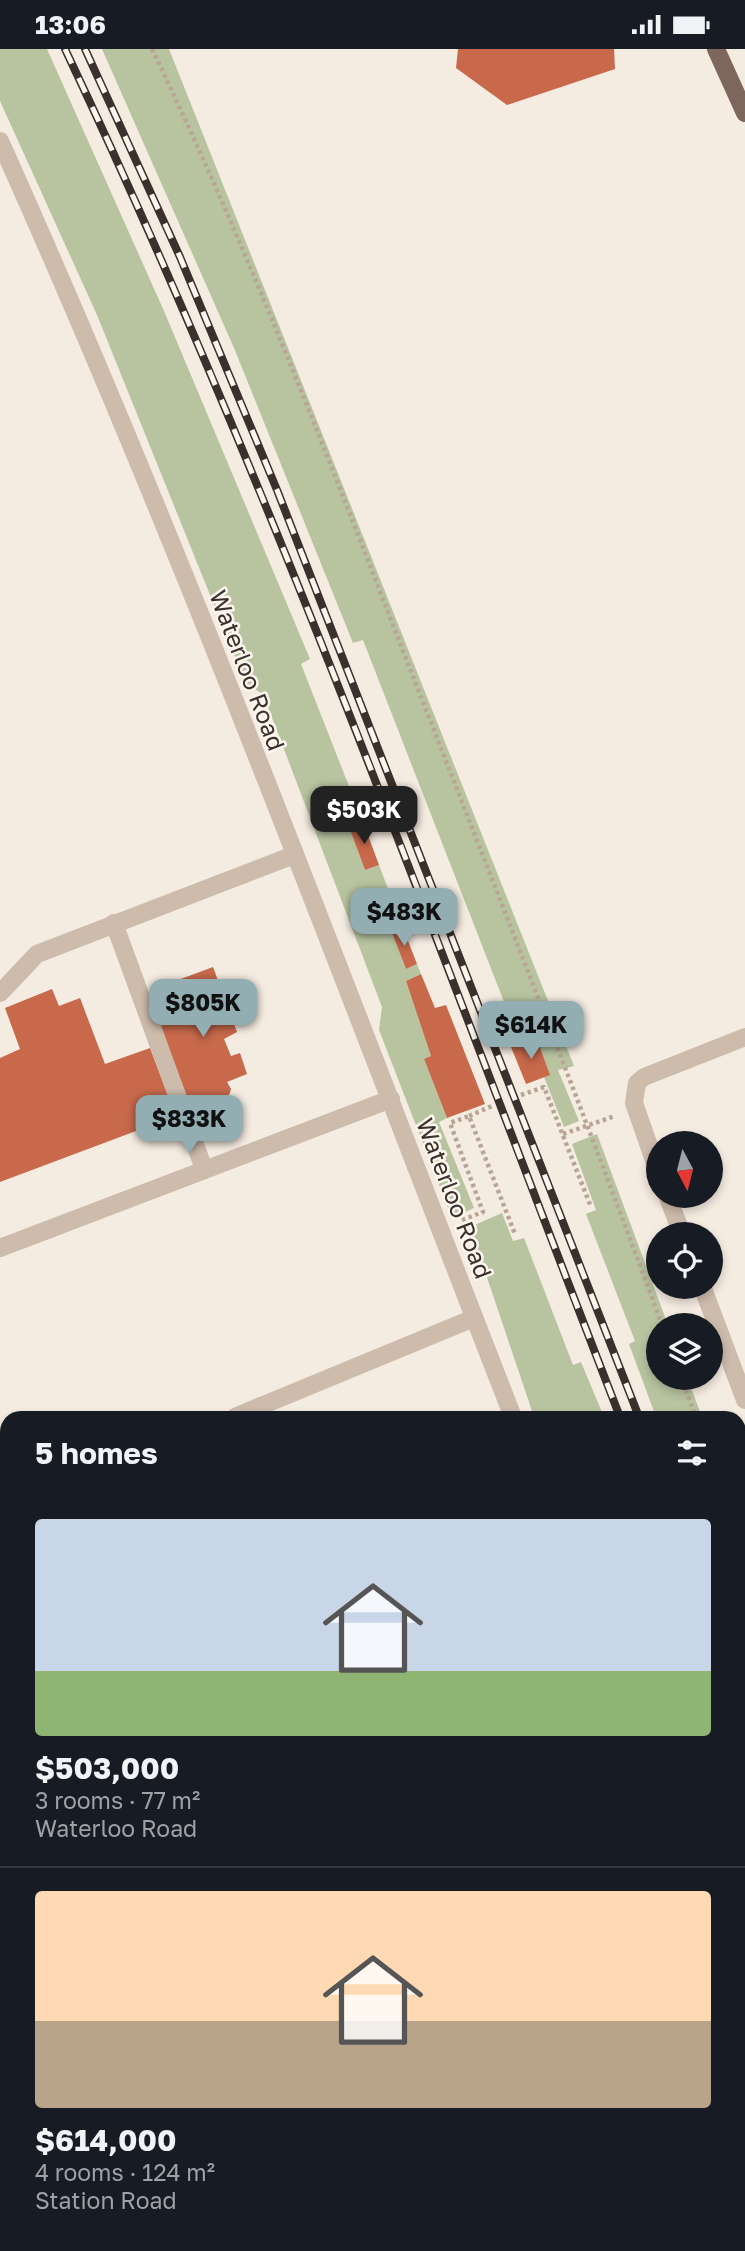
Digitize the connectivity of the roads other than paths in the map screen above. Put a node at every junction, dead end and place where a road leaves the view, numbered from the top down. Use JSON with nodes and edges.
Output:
{"nodes":[{"id":1,"x":716,"y":49,"type":"edge"},
{"id":2,"x":745,"y":113,"type":"edge"},
{"id":3,"x":0,"y":141,"type":"edge"},
{"id":4,"x":294,"y":855,"type":"junction"},
{"id":5,"x":114,"y":923,"type":"junction"},
{"id":6,"x":0,"y":993,"type":"edge"},
{"id":7,"x":745,"y":1037,"type":"edge"},
{"id":8,"x":391,"y":1099,"type":"junction"},
{"id":9,"x":646,"y":1138,"type":"edge"},
{"id":10,"x":204,"y":1169,"type":"junction"},
{"id":11,"x":0,"y":1248,"type":"edge"},
{"id":12,"x":707,"y":1299,"type":"edge"},
{"id":13,"x":474,"y":1318,"type":"junction"},
{"id":14,"x":745,"y":1400,"type":"edge"},
{"id":15,"x":265,"y":1411,"type":"edge"},
{"id":16,"x":511,"y":1411,"type":"edge"}],
"edges":[{"from":1,"to":2,"type":"main road"},
{"from":3,"to":4,"type":"street","name":"Waterloo Road"},
{"from":4,"to":5,"type":"street"},
{"from":4,"to":8,"type":"street","name":"Waterloo Road"},
{"from":5,"to":6,"type":"street"},
{"from":5,"to":10,"type":"street"},
{"from":7,"to":9,"type":"street"},
{"from":8,"to":10,"type":"street"},
{"from":8,"to":13,"type":"street","name":"Waterloo Road"},
{"from":10,"to":11,"type":"street"},
{"from":12,"to":14,"type":"street"},
{"from":13,"to":15,"type":"street"},
{"from":13,"to":16,"type":"street","name":"Waterloo Road"}]}
